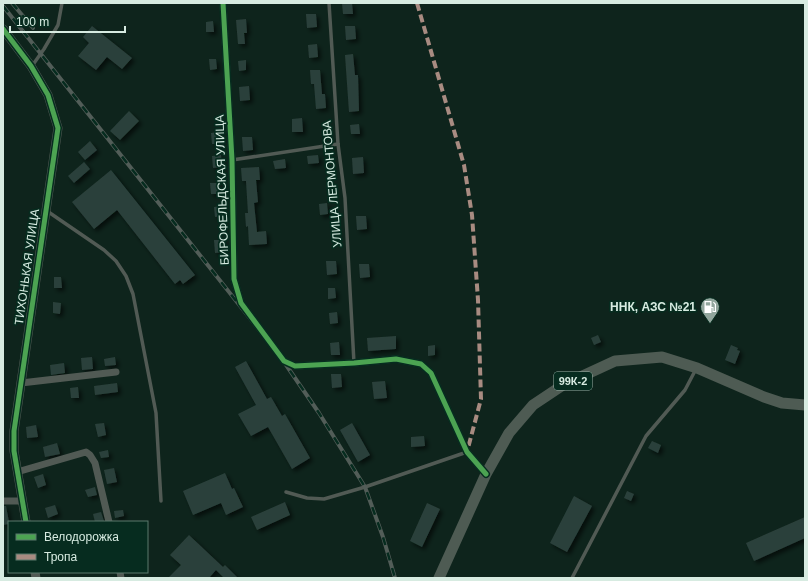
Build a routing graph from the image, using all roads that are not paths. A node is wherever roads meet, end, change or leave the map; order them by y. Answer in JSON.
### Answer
{"nodes":[{"id":1,"x":62,"y":3,"type":"edge"},
{"id":2,"x":223,"y":3,"type":"edge"},
{"id":3,"x":329,"y":3,"type":"edge"},
{"id":4,"x":3,"y":29,"type":"edge"},
{"id":5,"x":31,"y":66,"type":"junction"},
{"id":6,"x":338,"y":144,"type":"junction"},
{"id":7,"x":232,"y":160,"type":"junction"},
{"id":8,"x":46,"y":210,"type":"junction"},
{"id":9,"x":354,"y":363,"type":"junction"},
{"id":10,"x":697,"y":368,"type":"junction"},
{"id":11,"x":116,"y":372,"type":"dead end"},
{"id":12,"x":21,"y":383,"type":"junction"},
{"id":13,"x":805,"y":405,"type":"edge"},
{"id":14,"x":467,"y":452,"type":"junction"},
{"id":15,"x":17,"y":472,"type":"junction"},
{"id":16,"x":486,"y":474,"type":"junction"},
{"id":17,"x":286,"y":492,"type":"dead end"},
{"id":18,"x":3,"y":501,"type":"edge"},
{"id":19,"x":22,"y":501,"type":"junction"},
{"id":20,"x":161,"y":501,"type":"dead end"},
{"id":21,"x":26,"y":521,"type":"edge"},
{"id":22,"x":109,"y":521,"type":"edge"},
{"id":23,"x":439,"y":578,"type":"edge"},
{"id":24,"x":572,"y":578,"type":"edge"}],
"edges":[{"from":1,"to":5,"type":"lane"},
{"from":2,"to":7,"type":"street","name":"БИРОФЕЛЬДСКАЯ УЛИЦА"},
{"from":3,"to":6,"type":"lane","name":"УЛИЦА ЛЕРМОНТОВА"},
{"from":4,"to":5,"type":"street","name":"ТИХОНЬКАЯ УЛИЦА"},
{"from":5,"to":8,"type":"street","name":"ТИХОНЬКАЯ УЛИЦА"},
{"from":6,"to":7,"type":"lane"},
{"from":6,"to":9,"type":"lane","name":"УЛИЦА ЛЕРМОНТОВА"},
{"from":7,"to":9,"type":"street","name":"БИРОФЕЛЬДСКАЯ УЛИЦА"},
{"from":8,"to":12,"type":"street","name":"ТИХОНЬКАЯ УЛИЦА"},
{"from":8,"to":20,"type":"lane"},
{"from":9,"to":14,"type":"street"},
{"from":10,"to":13,"type":"main road","number":"99К-2"},
{"from":10,"to":16,"type":"main road","number":"99К-2"},
{"from":10,"to":24,"type":"lane"},
{"from":11,"to":12,"type":"street"},
{"from":12,"to":15,"type":"street","name":"ТИХОНЬКАЯ УЛИЦА"},
{"from":14,"to":16,"type":"street"},
{"from":14,"to":17,"type":"lane"},
{"from":15,"to":19,"type":"street","name":"ТИХОНЬКАЯ УЛИЦА"},
{"from":15,"to":22,"type":"street"},
{"from":16,"to":23,"type":"main road","number":"99К-2"},
{"from":18,"to":19,"type":"street"},
{"from":19,"to":21,"type":"street","name":"ТИХОНЬКАЯ УЛИЦА"}]}
